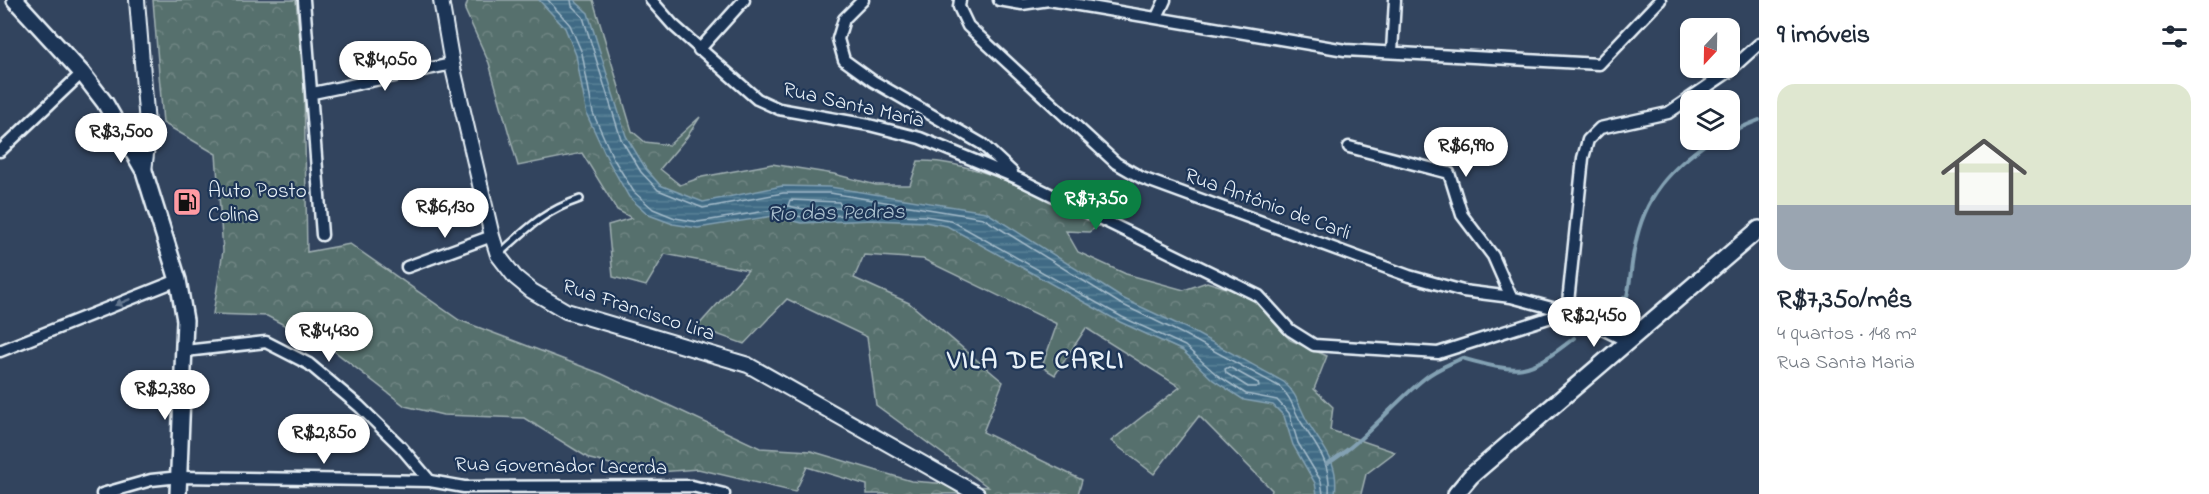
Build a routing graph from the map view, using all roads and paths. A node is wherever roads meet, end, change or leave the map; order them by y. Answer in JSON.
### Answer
{"nodes":[{"id":1,"x":15,"y":0,"type":"edge"},
{"id":2,"x":137,"y":0,"type":"edge"},
{"id":3,"x":304,"y":0,"type":"edge"},
{"id":4,"x":441,"y":0,"type":"edge"},
{"id":5,"x":651,"y":0,"type":"edge"},
{"id":6,"x":744,"y":0,"type":"edge"},
{"id":7,"x":863,"y":0,"type":"edge"},
{"id":8,"x":960,"y":0,"type":"edge"},
{"id":9,"x":999,"y":0,"type":"edge"},
{"id":10,"x":1050,"y":0,"type":"edge"},
{"id":11,"x":1165,"y":0,"type":"edge"},
{"id":12,"x":1395,"y":0,"type":"edge"},
{"id":13,"x":1659,"y":0,"type":"edge"},
{"id":14,"x":1156,"y":17,"type":"junction"},
{"id":15,"x":1759,"y":44,"type":"edge"},
{"id":16,"x":699,"y":50,"type":"junction"},
{"id":17,"x":1392,"y":52,"type":"junction"},
{"id":18,"x":452,"y":64,"type":"junction"},
{"id":19,"x":82,"y":73,"type":"junction"},
{"id":20,"x":313,"y":93,"type":"junction"},
{"id":21,"x":1349,"y":147,"type":"dead end"},
{"id":22,"x":0,"y":152,"type":"edge"},
{"id":23,"x":144,"y":171,"type":"junction"},
{"id":24,"x":1017,"y":178,"type":"junction"},
{"id":25,"x":580,"y":199,"type":"dead end"},
{"id":26,"x":1758,"y":230,"type":"edge"},
{"id":27,"x":322,"y":235,"type":"dead end"},
{"id":28,"x":492,"y":236,"type":"junction"},
{"id":29,"x":498,"y":255,"type":"junction"},
{"id":30,"x":407,"y":267,"type":"dead end"},
{"id":31,"x":178,"y":280,"type":"junction"},
{"id":32,"x":1511,"y":297,"type":"junction"},
{"id":33,"x":1567,"y":312,"type":"junction"},
{"id":34,"x":1627,"y":341,"type":"junction"},
{"id":35,"x":0,"y":351,"type":"edge"},
{"id":36,"x":185,"y":351,"type":"junction"},
{"id":37,"x":180,"y":477,"type":"junction"},
{"id":38,"x":430,"y":481,"type":"junction"},
{"id":39,"x":465,"y":490,"type":"edge"},
{"id":40,"x":102,"y":494,"type":"edge"},
{"id":41,"x":178,"y":494,"type":"edge"},
{"id":42,"x":724,"y":494,"type":"edge"},
{"id":43,"x":977,"y":494,"type":"edge"},
{"id":44,"x":1456,"y":494,"type":"edge"}],
"edges":[{"from":1,"to":19,"type":"main road"},
{"from":2,"to":23,"type":"street"},
{"from":3,"to":20,"type":"street"},
{"from":4,"to":18,"type":"street","name":"Rua Francisco Lira"},
{"from":5,"to":16,"type":"street","name":"Rua Santa Maria"},
{"from":6,"to":16,"type":"street"},
{"from":7,"to":24,"type":"street"},
{"from":8,"to":32,"type":"street","name":"Rua Antônio de Carli"},
{"from":9,"to":10,"type":"street"},
{"from":10,"to":14,"type":"street"},
{"from":11,"to":14,"type":"street"},
{"from":12,"to":17,"type":"street"},
{"from":13,"to":17,"type":"street"},
{"from":14,"to":17,"type":"street"},
{"from":15,"to":33,"type":"street"},
{"from":16,"to":24,"type":"street","name":"Rua Santa Maria"},
{"from":18,"to":20,"type":"street"},
{"from":18,"to":28,"type":"street","name":"Rua Francisco Lira"},
{"from":19,"to":22,"type":"street"},
{"from":19,"to":23,"type":"main road"},
{"from":20,"to":27,"type":"street"},
{"from":21,"to":32,"type":"street"},
{"from":23,"to":31,"type":"main road"},
{"from":24,"to":33,"type":"street","name":"Rua Santa Maria"},
{"from":25,"to":29,"type":"lane"},
{"from":26,"to":34,"type":"main road"},
{"from":28,"to":29,"type":"street","name":"Rua Francisco Lira"},
{"from":28,"to":30,"type":"street"},
{"from":29,"to":43,"type":"street","name":"Rua Francisco Lira"},
{"from":31,"to":35,"type":"street","one_way":true},
{"from":31,"to":36,"type":"main road"},
{"from":32,"to":33,"type":"street","name":"Rua Antônio de Carli"},
{"from":33,"to":34,"type":"street","name":"Rua Antônio de Carli"},
{"from":34,"to":44,"type":"main road"},
{"from":36,"to":37,"type":"main road"},
{"from":36,"to":38,"type":"street"},
{"from":37,"to":38,"type":"street","name":"Rua Governador Lacerda"},
{"from":37,"to":40,"type":"street","name":"Rua Governador Lacerda"},
{"from":37,"to":41,"type":"main road"},
{"from":38,"to":39,"type":"street","name":"Rua Governador Lacerda"},
{"from":39,"to":42,"type":"street","name":"Rua Governador Lacerda"}]}
